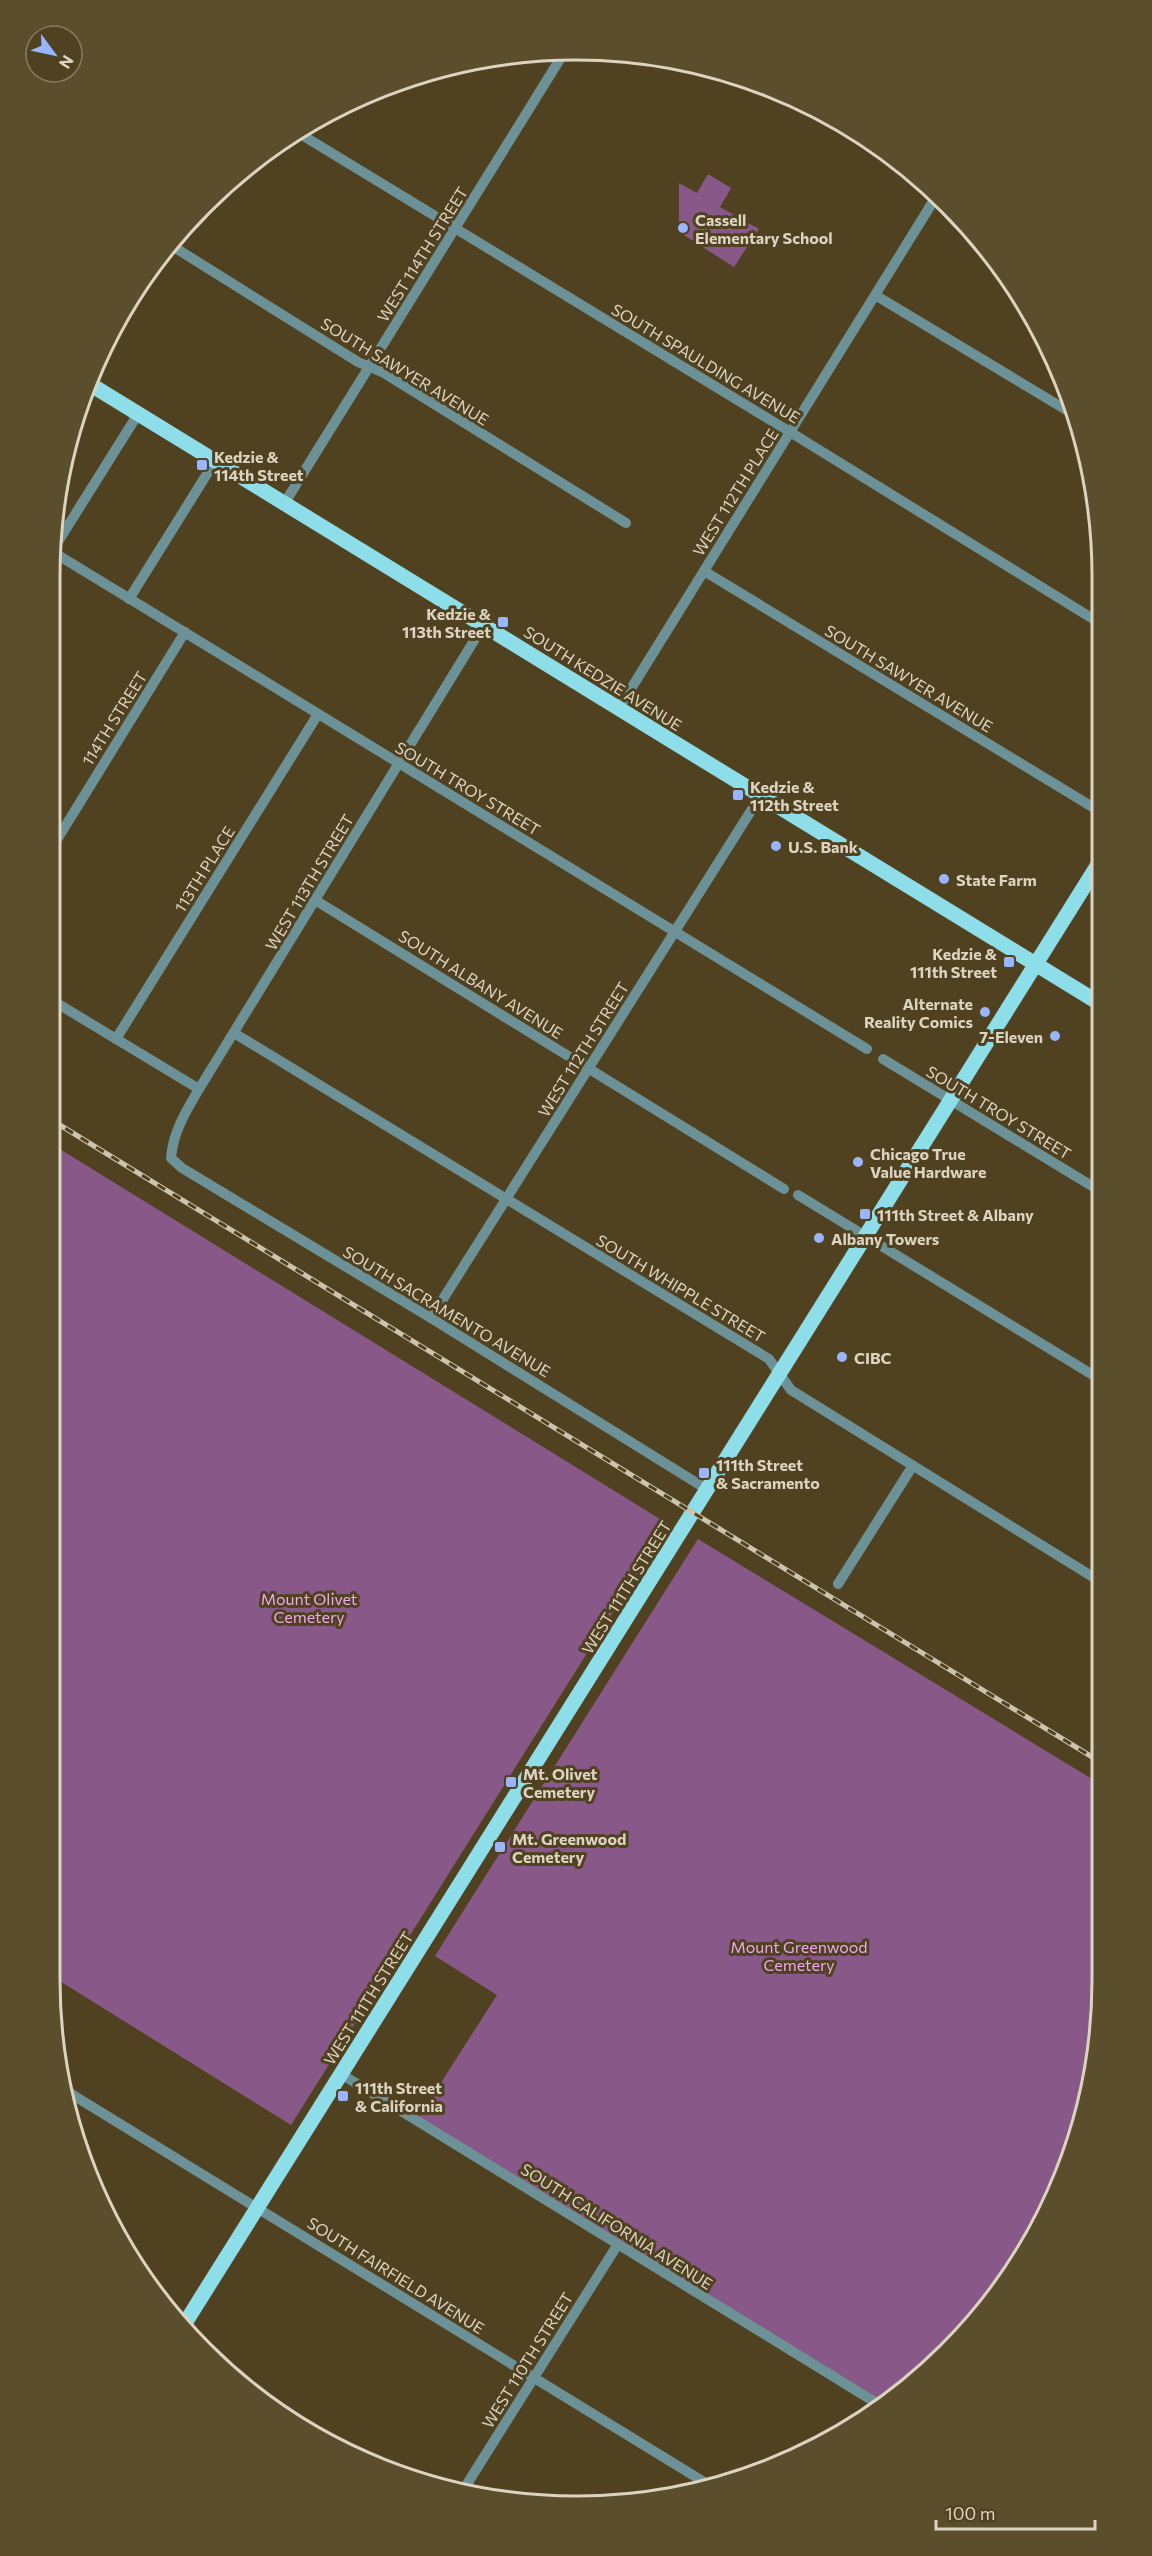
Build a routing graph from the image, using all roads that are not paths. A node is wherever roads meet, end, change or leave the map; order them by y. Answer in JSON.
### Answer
{"nodes":[{"id":1,"x":559,"y":60,"type":"edge"},
{"id":2,"x":305,"y":137,"type":"edge"},
{"id":3,"x":932,"y":203,"type":"edge"},
{"id":4,"x":455,"y":229,"type":"junction"},
{"id":5,"x":177,"y":249,"type":"edge"},
{"id":6,"x":875,"y":295,"type":"junction"},
{"id":7,"x":370,"y":368,"type":"junction"},
{"id":8,"x":96,"y":388,"type":"edge"},
{"id":9,"x":1065,"y":409,"type":"edge"},
{"id":10,"x":138,"y":414,"type":"junction"},
{"id":11,"x":790,"y":432,"type":"junction"},
{"id":12,"x":215,"y":461,"type":"junction"},
{"id":13,"x":284,"y":504,"type":"junction"},
{"id":14,"x":626,"y":523,"type":"dead end"},
{"id":15,"x":61,"y":538,"type":"edge"},
{"id":16,"x":61,"y":554,"type":"edge"},
{"id":17,"x":704,"y":571,"type":"junction"},
{"id":18,"x":129,"y":599,"type":"junction"},
{"id":19,"x":1092,"y":618,"type":"edge"},
{"id":20,"x":483,"y":626,"type":"junction"},
{"id":21,"x":185,"y":632,"type":"junction"},
{"id":22,"x":619,"y":708,"type":"junction"},
{"id":23,"x":318,"y":714,"type":"junction"},
{"id":24,"x":399,"y":763,"type":"junction"},
{"id":25,"x":761,"y":795,"type":"junction"},
{"id":26,"x":1092,"y":807,"type":"edge"},
{"id":27,"x":60,"y":835,"type":"edge"},
{"id":28,"x":1092,"y":874,"type":"edge"},
{"id":29,"x":315,"y":900,"type":"junction"},
{"id":30,"x":675,"y":932,"type":"junction"},
{"id":31,"x":1036,"y":965,"type":"junction"},
{"id":32,"x":1092,"y":997,"type":"edge"},
{"id":33,"x":60,"y":1005,"type":"edge"},
{"id":34,"x":234,"y":1034,"type":"junction"},
{"id":35,"x":116,"y":1039,"type":"junction"},
{"id":36,"x":867,"y":1049,"type":"dead end"},
{"id":37,"x":883,"y":1059,"type":"dead end"},
{"id":38,"x":589,"y":1068,"type":"junction"},
{"id":39,"x":199,"y":1089,"type":"junction"},
{"id":40,"x":951,"y":1101,"type":"junction"},
{"id":41,"x":171,"y":1158,"type":"joint"},
{"id":42,"x":1092,"y":1186,"type":"edge"},
{"id":43,"x":784,"y":1189,"type":"dead end"},
{"id":44,"x":798,"y":1195,"type":"dead end"},
{"id":45,"x":506,"y":1199,"type":"junction"},
{"id":46,"x":865,"y":1237,"type":"junction"},
{"id":47,"x":431,"y":1318,"type":"junction"},
{"id":48,"x":779,"y":1374,"type":"junction"},
{"id":49,"x":1092,"y":1374,"type":"edge"},
{"id":50,"x":912,"y":1467,"type":"junction"},
{"id":51,"x":708,"y":1490,"type":"junction"},
{"id":52,"x":1092,"y":1577,"type":"edge"},
{"id":53,"x":838,"y":1584,"type":"dead end"},
{"id":54,"x":341,"y":2074,"type":"junction"},
{"id":55,"x":73,"y":2094,"type":"edge"},
{"id":56,"x":258,"y":2208,"type":"junction"},
{"id":57,"x":618,"y":2244,"type":"junction"},
{"id":58,"x":187,"y":2319,"type":"edge"},
{"id":59,"x":534,"y":2378,"type":"junction"},
{"id":60,"x":873,"y":2401,"type":"edge"},
{"id":61,"x":701,"y":2480,"type":"edge"},
{"id":62,"x":467,"y":2484,"type":"edge"}],
"edges":[{"from":1,"to":4,"type":"street","name":"WEST 114TH STREET"},
{"from":2,"to":4,"type":"street","name":"SOUTH SPAULDING AVENUE"},
{"from":3,"to":6,"type":"street","name":"WEST 112TH PLACE"},
{"from":4,"to":7,"type":"street","name":"WEST 114TH STREET"},
{"from":4,"to":11,"type":"street","name":"SOUTH SPAULDING AVENUE"},
{"from":5,"to":7,"type":"street","name":"SOUTH SAWYER AVENUE"},
{"from":6,"to":9,"type":"street"},
{"from":6,"to":11,"type":"street","name":"WEST 112TH PLACE"},
{"from":7,"to":13,"type":"street","name":"WEST 114TH STREET"},
{"from":7,"to":14,"type":"street","name":"SOUTH SAWYER AVENUE"},
{"from":8,"to":10,"type":"main road","name":"SOUTH KEDZIE AVENUE"},
{"from":10,"to":12,"type":"main road","name":"SOUTH KEDZIE AVENUE"},
{"from":10,"to":15,"type":"street"},
{"from":11,"to":17,"type":"street","name":"WEST 112TH PLACE"},
{"from":11,"to":19,"type":"street","name":"SOUTH SPAULDING AVENUE"},
{"from":12,"to":13,"type":"main road","name":"SOUTH KEDZIE AVENUE"},
{"from":12,"to":18,"type":"street"},
{"from":13,"to":20,"type":"main road","name":"SOUTH KEDZIE AVENUE"},
{"from":16,"to":18,"type":"street","name":"SOUTH TROY STREET"},
{"from":17,"to":22,"type":"street","name":"WEST 112TH PLACE"},
{"from":17,"to":26,"type":"street","name":"SOUTH SAWYER AVENUE"},
{"from":18,"to":21,"type":"street","name":"SOUTH TROY STREET"},
{"from":20,"to":22,"type":"main road","name":"SOUTH KEDZIE AVENUE"},
{"from":20,"to":24,"type":"street","name":"WEST 113TH STREET"},
{"from":21,"to":23,"type":"street","name":"SOUTH TROY STREET"},
{"from":21,"to":27,"type":"street","name":"114TH STREET"},
{"from":22,"to":25,"type":"main road","name":"SOUTH KEDZIE AVENUE"},
{"from":23,"to":24,"type":"street","name":"SOUTH TROY STREET"},
{"from":23,"to":35,"type":"street","name":"113TH PLACE"},
{"from":24,"to":29,"type":"street","name":"WEST 113TH STREET"},
{"from":24,"to":30,"type":"street","name":"SOUTH TROY STREET"},
{"from":25,"to":30,"type":"street","name":"WEST 112TH STREET"},
{"from":25,"to":31,"type":"main road","name":"SOUTH KEDZIE AVENUE"},
{"from":28,"to":31,"type":"main road","name":"WEST 111TH STREET"},
{"from":29,"to":34,"type":"street","name":"WEST 113TH STREET"},
{"from":29,"to":38,"type":"street","name":"SOUTH ALBANY AVENUE"},
{"from":30,"to":36,"type":"street","name":"SOUTH TROY STREET"},
{"from":30,"to":38,"type":"street","name":"WEST 112TH STREET"},
{"from":31,"to":32,"type":"main road","name":"SOUTH KEDZIE AVENUE"},
{"from":31,"to":40,"type":"main road","name":"WEST 111TH STREET"},
{"from":33,"to":35,"type":"street"},
{"from":34,"to":39,"type":"street","name":"WEST 113TH STREET"},
{"from":34,"to":45,"type":"street","name":"SOUTH WHIPPLE STREET"},
{"from":35,"to":39,"type":"street"},
{"from":37,"to":40,"type":"street","name":"SOUTH TROY STREET"},
{"from":38,"to":43,"type":"street","name":"SOUTH ALBANY AVENUE"},
{"from":38,"to":45,"type":"street","name":"WEST 112TH STREET"},
{"from":39,"to":41,"type":"street","name":"WEST 113TH STREET"},
{"from":40,"to":42,"type":"street","name":"SOUTH TROY STREET"},
{"from":40,"to":46,"type":"main road","name":"WEST 111TH STREET"},
{"from":41,"to":47,"type":"street","name":"SOUTH SACRAMENTO AVENUE"},
{"from":44,"to":46,"type":"street"},
{"from":45,"to":47,"type":"street","name":"WEST 112TH STREET"},
{"from":45,"to":48,"type":"street","name":"SOUTH WHIPPLE STREET"},
{"from":46,"to":48,"type":"main road","name":"WEST 111TH STREET"},
{"from":46,"to":49,"type":"street"},
{"from":47,"to":51,"type":"street","name":"SOUTH SACRAMENTO AVENUE"},
{"from":48,"to":50,"type":"street","name":"SOUTH WHIPPLE STREET"},
{"from":48,"to":51,"type":"main road","name":"WEST 111TH STREET"},
{"from":50,"to":52,"type":"street","name":"SOUTH WHIPPLE STREET"},
{"from":50,"to":53,"type":"street"},
{"from":51,"to":54,"type":"main road","name":"WEST 111TH STREET"},
{"from":54,"to":56,"type":"main road","name":"WEST 111TH STREET"},
{"from":54,"to":57,"type":"street","name":"SOUTH CALIFORNIA AVENUE"},
{"from":55,"to":56,"type":"street","name":"SOUTH FAIRFIELD AVENUE"},
{"from":56,"to":58,"type":"main road","name":"WEST 111TH STREET"},
{"from":56,"to":59,"type":"street","name":"SOUTH FAIRFIELD AVENUE"},
{"from":57,"to":59,"type":"street","name":"WEST 110TH STREET"},
{"from":57,"to":60,"type":"street","name":"SOUTH CALIFORNIA AVENUE"},
{"from":59,"to":61,"type":"street","name":"SOUTH FAIRFIELD AVENUE"},
{"from":59,"to":62,"type":"street","name":"WEST 110TH STREET"}]}
